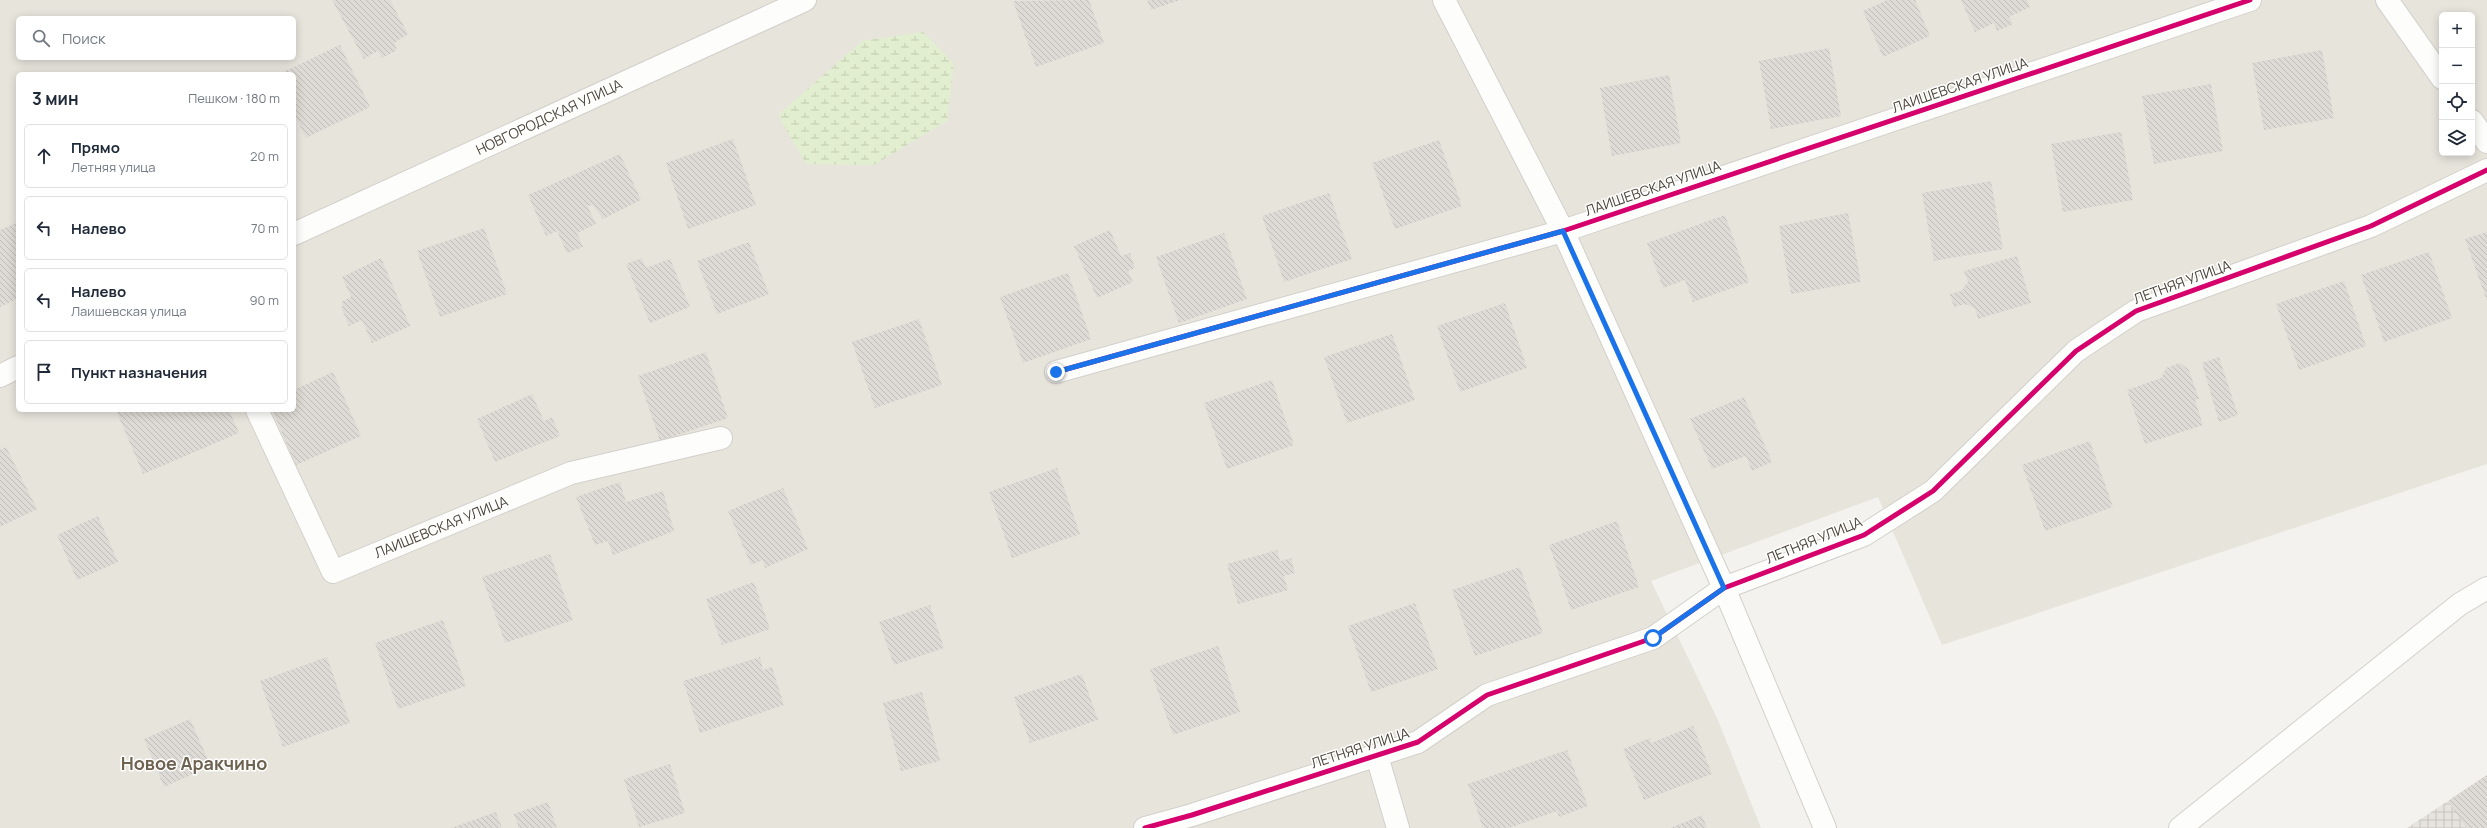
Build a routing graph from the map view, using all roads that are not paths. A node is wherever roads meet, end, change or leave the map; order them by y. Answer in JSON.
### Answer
{"nodes":[{"id":1,"x":804,"y":0,"type":"edge"},
{"id":2,"x":1444,"y":0,"type":"edge"},
{"id":3,"x":2250,"y":0,"type":"edge"},
{"id":4,"x":2387,"y":0,"type":"edge"},
{"id":5,"x":2439,"y":74,"type":"edge"},
{"id":6,"x":2475,"y":125,"type":"edge"},
{"id":7,"x":2487,"y":142,"type":"edge"},
{"id":8,"x":2487,"y":170,"type":"edge"},
{"id":9,"x":1563,"y":231,"type":"junction"},
{"id":10,"x":296,"y":233,"type":"edge"},
{"id":11,"x":16,"y":368,"type":"edge"},
{"id":12,"x":1056,"y":372,"type":"dead end"},
{"id":13,"x":0,"y":376,"type":"edge"},
{"id":14,"x":258,"y":412,"type":"edge"},
{"id":15,"x":721,"y":438,"type":"dead end"},
{"id":16,"x":1724,"y":588,"type":"junction"},
{"id":17,"x":2487,"y":588,"type":"edge"},
{"id":18,"x":1377,"y":756,"type":"junction"},
{"id":19,"x":1194,"y":822,"type":"edge"},
{"id":20,"x":2185,"y":827,"type":"edge"},
{"id":21,"x":1145,"y":828,"type":"edge"},
{"id":22,"x":1398,"y":828,"type":"edge"},
{"id":23,"x":1825,"y":828,"type":"edge"}],
"edges":[{"from":1,"to":10,"type":"street","name":"НОВГОРОДСКАЯ УЛИЦА"},
{"from":2,"to":9,"type":"street"},
{"from":3,"to":9,"type":"street","name":"ЛАИШЕВСКАЯ УЛИЦА"},
{"from":4,"to":5,"type":"street"},
{"from":6,"to":7,"type":"street"},
{"from":8,"to":16,"type":"street","name":"ЛЕТНЯЯ УЛИЦА"},
{"from":9,"to":12,"type":"street","name":"ЛАИШЕВСКАЯ УЛИЦА"},
{"from":9,"to":16,"type":"street"},
{"from":11,"to":13,"type":"street"},
{"from":14,"to":15,"type":"street","name":"ЛАИШЕВСКАЯ УЛИЦА"},
{"from":16,"to":18,"type":"street","name":"ЛЕТНЯЯ УЛИЦА"},
{"from":16,"to":23,"type":"street"},
{"from":17,"to":20,"type":"street"},
{"from":18,"to":19,"type":"street","name":"ЛЕТНЯЯ УЛИЦА"},
{"from":18,"to":22,"type":"street"},
{"from":19,"to":21,"type":"street","name":"ЛЕТНЯЯ УЛИЦА"}]}
